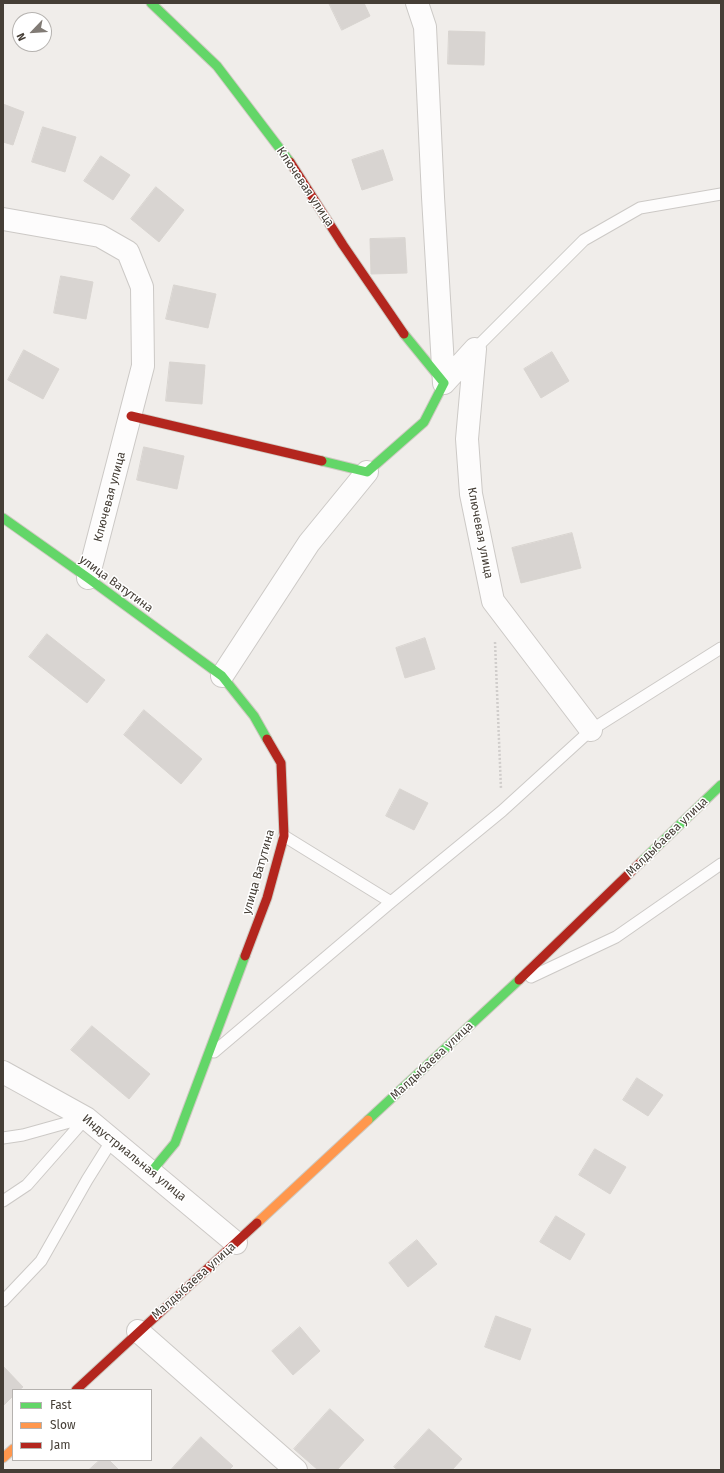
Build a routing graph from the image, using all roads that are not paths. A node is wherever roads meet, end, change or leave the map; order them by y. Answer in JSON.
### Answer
{"nodes":[{"id":1,"x":151,"y":3,"type":"edge"},
{"id":2,"x":417,"y":3,"type":"edge"},
{"id":3,"x":721,"y":194,"type":"edge"},
{"id":4,"x":3,"y":219,"type":"edge"},
{"id":5,"x":475,"y":349,"type":"junction"},
{"id":6,"x":444,"y":383,"type":"junction"},
{"id":7,"x":131,"y":416,"type":"junction"},
{"id":8,"x":367,"y":472,"type":"junction"},
{"id":9,"x":3,"y":518,"type":"edge"},
{"id":10,"x":88,"y":578,"type":"junction"},
{"id":11,"x":721,"y":648,"type":"edge"},
{"id":12,"x":222,"y":676,"type":"junction"},
{"id":13,"x":591,"y":730,"type":"junction"},
{"id":14,"x":721,"y":785,"type":"edge"},
{"id":15,"x":284,"y":836,"type":"junction"},
{"id":16,"x":721,"y":864,"type":"edge"},
{"id":17,"x":391,"y":902,"type":"junction"},
{"id":18,"x":513,"y":986,"type":"junction"},
{"id":19,"x":208,"y":1057,"type":"junction"},
{"id":20,"x":3,"y":1072,"type":"edge"},
{"id":21,"x":86,"y":1118,"type":"junction"},
{"id":22,"x":3,"y":1138,"type":"edge"},
{"id":23,"x":112,"y":1140,"type":"junction"},
{"id":24,"x":151,"y":1172,"type":"junction"},
{"id":25,"x":3,"y":1201,"type":"edge"},
{"id":26,"x":236,"y":1243,"type":"junction"},
{"id":27,"x":3,"y":1301,"type":"edge"},
{"id":28,"x":138,"y":1331,"type":"junction"},
{"id":29,"x":77,"y":1389,"type":"edge"},
{"id":30,"x":12,"y":1450,"type":"edge"},
{"id":31,"x":3,"y":1458,"type":"edge"},
{"id":32,"x":296,"y":1470,"type":"edge"}],
"edges":[{"from":1,"to":6,"type":"street","name":"Ключевая улица"},
{"from":2,"to":6,"type":"street"},
{"from":3,"to":5,"type":"lane"},
{"from":4,"to":7,"type":"street","name":"Ключевая улица"},
{"from":5,"to":6,"type":"street"},
{"from":5,"to":13,"type":"street","name":"Ключевая улица"},
{"from":6,"to":8,"type":"street"},
{"from":7,"to":8,"type":"street"},
{"from":7,"to":10,"type":"street","name":"Ключевая улица"},
{"from":8,"to":12,"type":"street"},
{"from":9,"to":10,"type":"street","name":"улица Ватутина"},
{"from":10,"to":12,"type":"street","name":"улица Ватутина"},
{"from":11,"to":13,"type":"lane"},
{"from":12,"to":15,"type":"street","name":"улица Ватутина"},
{"from":13,"to":17,"type":"lane"},
{"from":14,"to":18,"type":"street","name":"Малдыбаева улица"},
{"from":15,"to":17,"type":"lane"},
{"from":15,"to":19,"type":"street","name":"улица Ватутина"},
{"from":16,"to":18,"type":"lane"},
{"from":17,"to":19,"type":"lane"},
{"from":18,"to":26,"type":"street","name":"Малдыбаева улица"},
{"from":19,"to":24,"type":"street","name":"улица Ватутина"},
{"from":20,"to":21,"type":"street","name":"Индустриальная улица"},
{"from":21,"to":22,"type":"lane"},
{"from":21,"to":23,"type":"street","name":"Индустриальная улица"},
{"from":21,"to":25,"type":"lane"},
{"from":23,"to":24,"type":"street","name":"Индустриальная улица"},
{"from":23,"to":27,"type":"lane"},
{"from":24,"to":26,"type":"street","name":"Индустриальная улица"},
{"from":26,"to":28,"type":"street","name":"Малдыбаева улица"},
{"from":28,"to":29,"type":"street","name":"Малдыбаева улица"},
{"from":28,"to":32,"type":"street"},
{"from":30,"to":31,"type":"street"}]}
